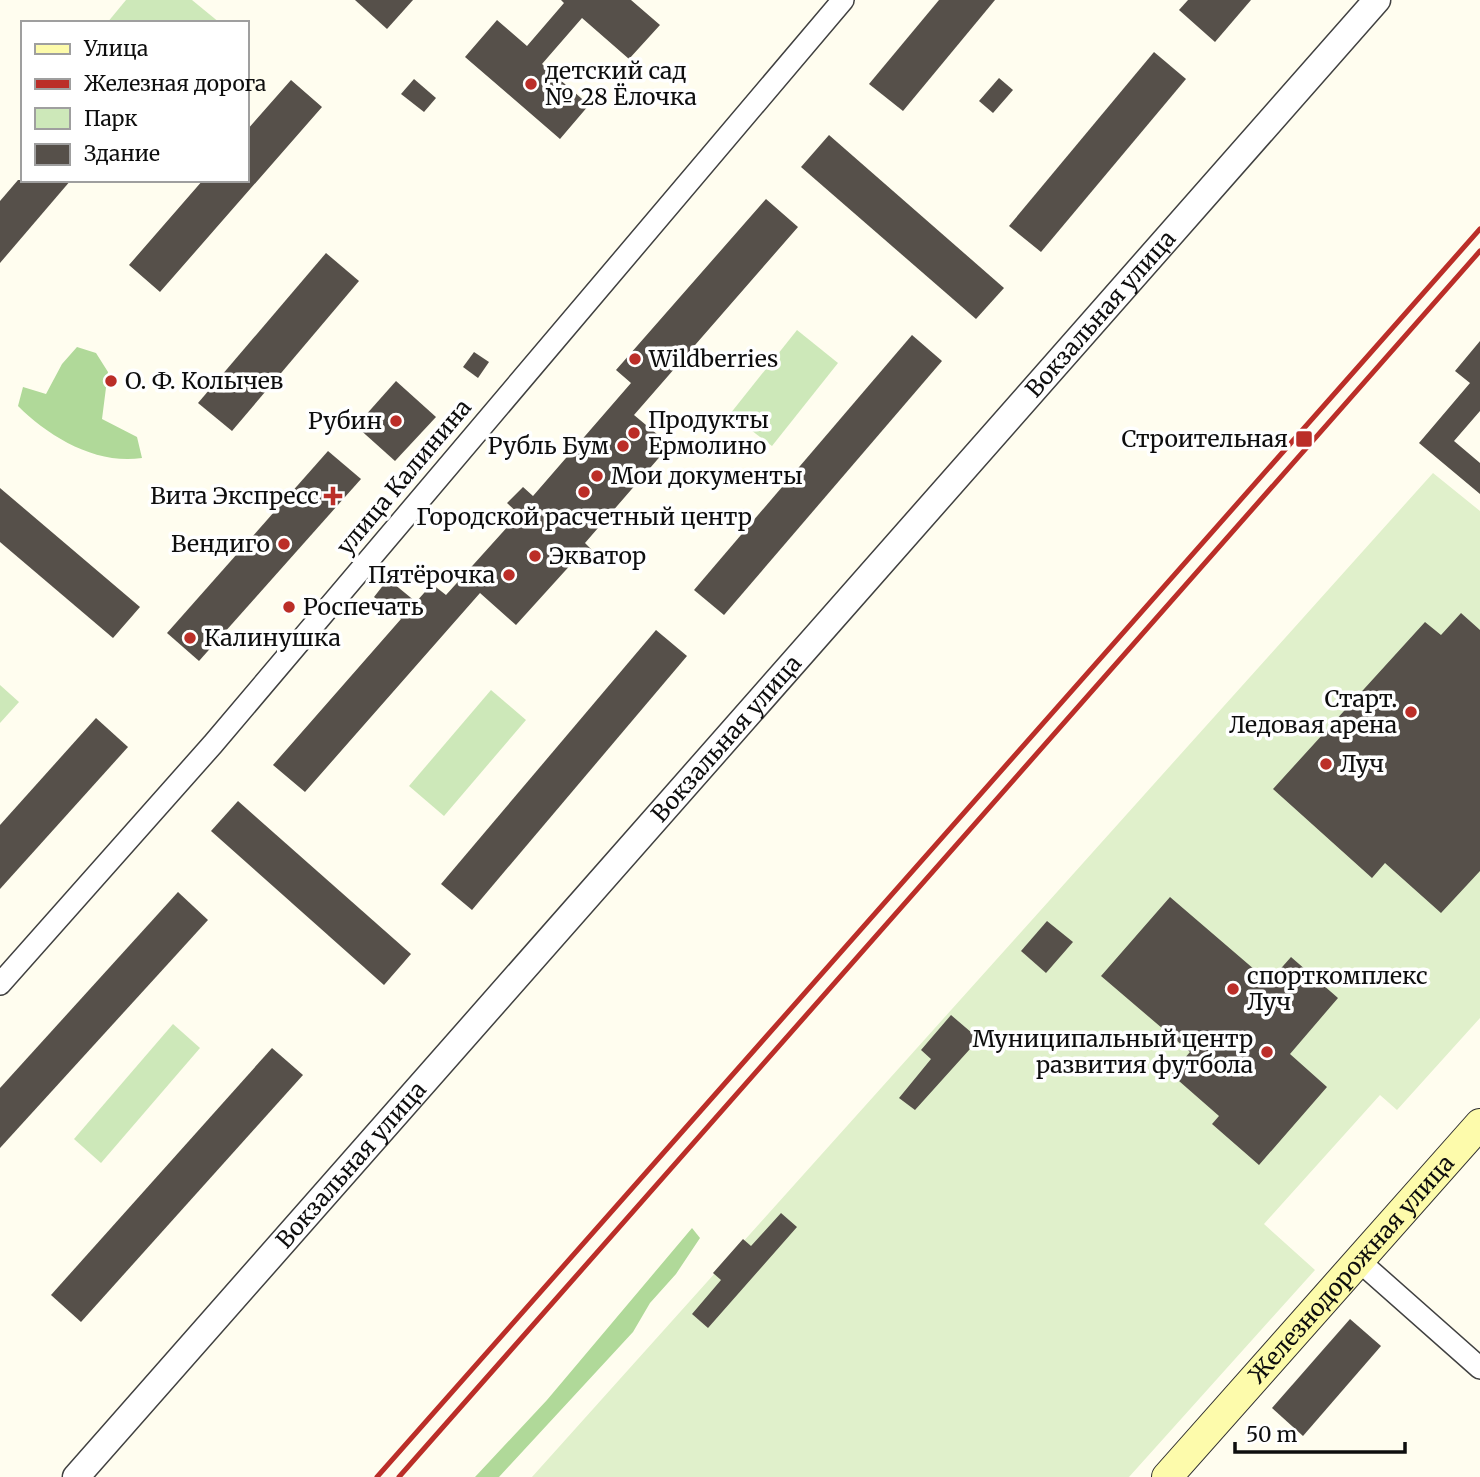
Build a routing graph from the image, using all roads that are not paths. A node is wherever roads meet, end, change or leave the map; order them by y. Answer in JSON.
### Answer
{"nodes":[{"id":1,"x":843,"y":0,"type":"edge"},
{"id":2,"x":1377,"y":0,"type":"edge"},
{"id":3,"x":0,"y":984,"type":"edge"},
{"id":4,"x":1480,"y":1124,"type":"edge"},
{"id":5,"x":1358,"y":1260,"type":"junction"},
{"id":6,"x":1480,"y":1368,"type":"edge"},
{"id":7,"x":76,"y":1477,"type":"edge"},
{"id":8,"x":1167,"y":1477,"type":"edge"}],
"edges":[{"from":1,"to":3,"type":"street","name":"улица Калинина"},
{"from":2,"to":7,"type":"street","name":"Вокзальная улица"},
{"from":4,"to":5,"type":"main road","name":"Железнодорожная улица"},
{"from":5,"to":6,"type":"street"},
{"from":5,"to":8,"type":"main road","name":"Железнодорожная улица"}]}
